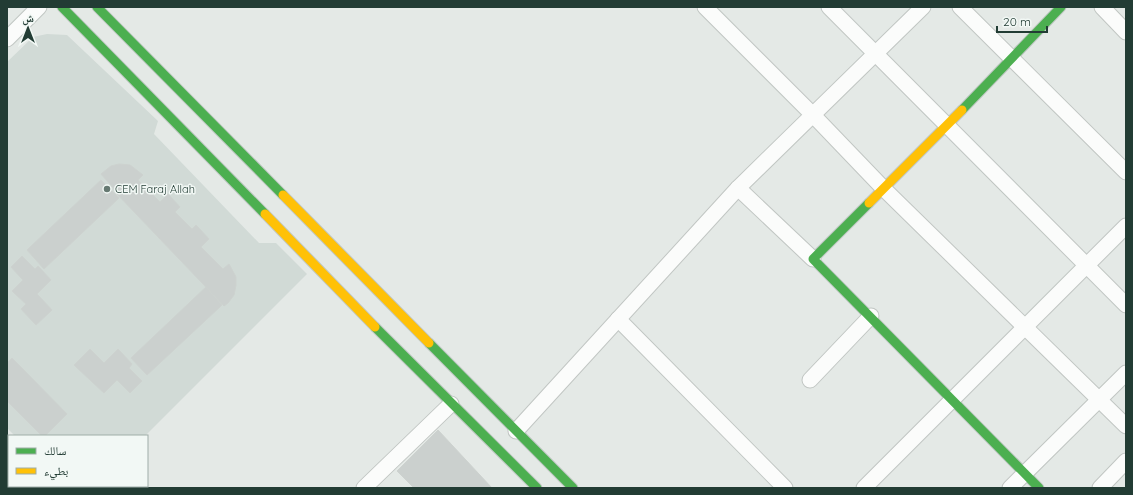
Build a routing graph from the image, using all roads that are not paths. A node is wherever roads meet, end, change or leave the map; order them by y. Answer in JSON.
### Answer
{"nodes":[{"id":1,"x":62,"y":7,"type":"edge"},
{"id":2,"x":97,"y":7,"type":"edge"},
{"id":3,"x":705,"y":7,"type":"edge"},
{"id":4,"x":829,"y":7,"type":"edge"},
{"id":5,"x":923,"y":7,"type":"edge"},
{"id":6,"x":960,"y":7,"type":"edge"},
{"id":7,"x":1061,"y":7,"type":"edge"},
{"id":8,"x":1102,"y":7,"type":"edge"},
{"id":9,"x":34,"y":9,"type":"edge"},
{"id":10,"x":1126,"y":32,"type":"edge"},
{"id":11,"x":7,"y":39,"type":"edge"},
{"id":12,"x":876,"y":54,"type":"junction"},
{"id":13,"x":1012,"y":58,"type":"junction"},
{"id":14,"x":813,"y":115,"type":"junction"},
{"id":15,"x":948,"y":124,"type":"junction"},
{"id":16,"x":1126,"y":172,"type":"edge"},
{"id":17,"x":738,"y":188,"type":"junction"},
{"id":18,"x":884,"y":189,"type":"junction"},
{"id":19,"x":1126,"y":226,"type":"edge"},
{"id":20,"x":813,"y":259,"type":"junction"},
{"id":21,"x":1086,"y":265,"type":"junction"},
{"id":22,"x":1126,"y":305,"type":"edge"},
{"id":23,"x":870,"y":316,"type":"junction"},
{"id":24,"x":618,"y":319,"type":"junction"},
{"id":25,"x":1025,"y":327,"type":"junction"},
{"id":26,"x":1126,"y":373,"type":"edge"},
{"id":27,"x":810,"y":380,"type":"dead end"},
{"id":28,"x":952,"y":400,"type":"junction"},
{"id":29,"x":1100,"y":400,"type":"junction"},
{"id":30,"x":451,"y":404,"type":"junction"},
{"id":31,"x":1126,"y":426,"type":"edge"},
{"id":32,"x":516,"y":431,"type":"junction"},
{"id":33,"x":1126,"y":461,"type":"edge"},
{"id":34,"x":1024,"y":473,"type":"junction"},
{"id":35,"x":364,"y":488,"type":"edge"},
{"id":36,"x":537,"y":488,"type":"edge"},
{"id":37,"x":573,"y":488,"type":"edge"},
{"id":38,"x":785,"y":488,"type":"edge"},
{"id":39,"x":864,"y":488,"type":"edge"},
{"id":40,"x":1010,"y":488,"type":"edge"},
{"id":41,"x":1039,"y":488,"type":"edge"},
{"id":42,"x":1100,"y":488,"type":"edge"}],
"edges":[{"from":1,"to":30,"type":"main road"},
{"from":2,"to":32,"type":"main road"},
{"from":3,"to":14,"type":"street"},
{"from":4,"to":12,"type":"street"},
{"from":5,"to":12,"type":"street"},
{"from":6,"to":13,"type":"street"},
{"from":7,"to":13,"type":"main road"},
{"from":8,"to":10,"type":"street"},
{"from":9,"to":11,"type":"street"},
{"from":12,"to":14,"type":"street"},
{"from":12,"to":15,"type":"street"},
{"from":13,"to":15,"type":"main road"},
{"from":13,"to":16,"type":"street"},
{"from":14,"to":17,"type":"street"},
{"from":14,"to":18,"type":"street"},
{"from":15,"to":18,"type":"main road"},
{"from":15,"to":21,"type":"street"},
{"from":17,"to":20,"type":"street"},
{"from":17,"to":24,"type":"street"},
{"from":18,"to":20,"type":"main road"},
{"from":18,"to":25,"type":"street"},
{"from":19,"to":21,"type":"street"},
{"from":20,"to":23,"type":"main road"},
{"from":21,"to":22,"type":"street"},
{"from":21,"to":25,"type":"street"},
{"from":23,"to":27,"type":"street"},
{"from":23,"to":28,"type":"main road"},
{"from":24,"to":32,"type":"street"},
{"from":24,"to":38,"type":"street"},
{"from":25,"to":28,"type":"street"},
{"from":25,"to":29,"type":"street"},
{"from":26,"to":29,"type":"street"},
{"from":28,"to":34,"type":"main road"},
{"from":28,"to":39,"type":"street"},
{"from":29,"to":31,"type":"street"},
{"from":29,"to":34,"type":"street"},
{"from":30,"to":35,"type":"street"},
{"from":30,"to":36,"type":"main road"},
{"from":32,"to":37,"type":"main road"},
{"from":33,"to":42,"type":"street"},
{"from":34,"to":40,"type":"street"},
{"from":34,"to":41,"type":"main road"}]}
